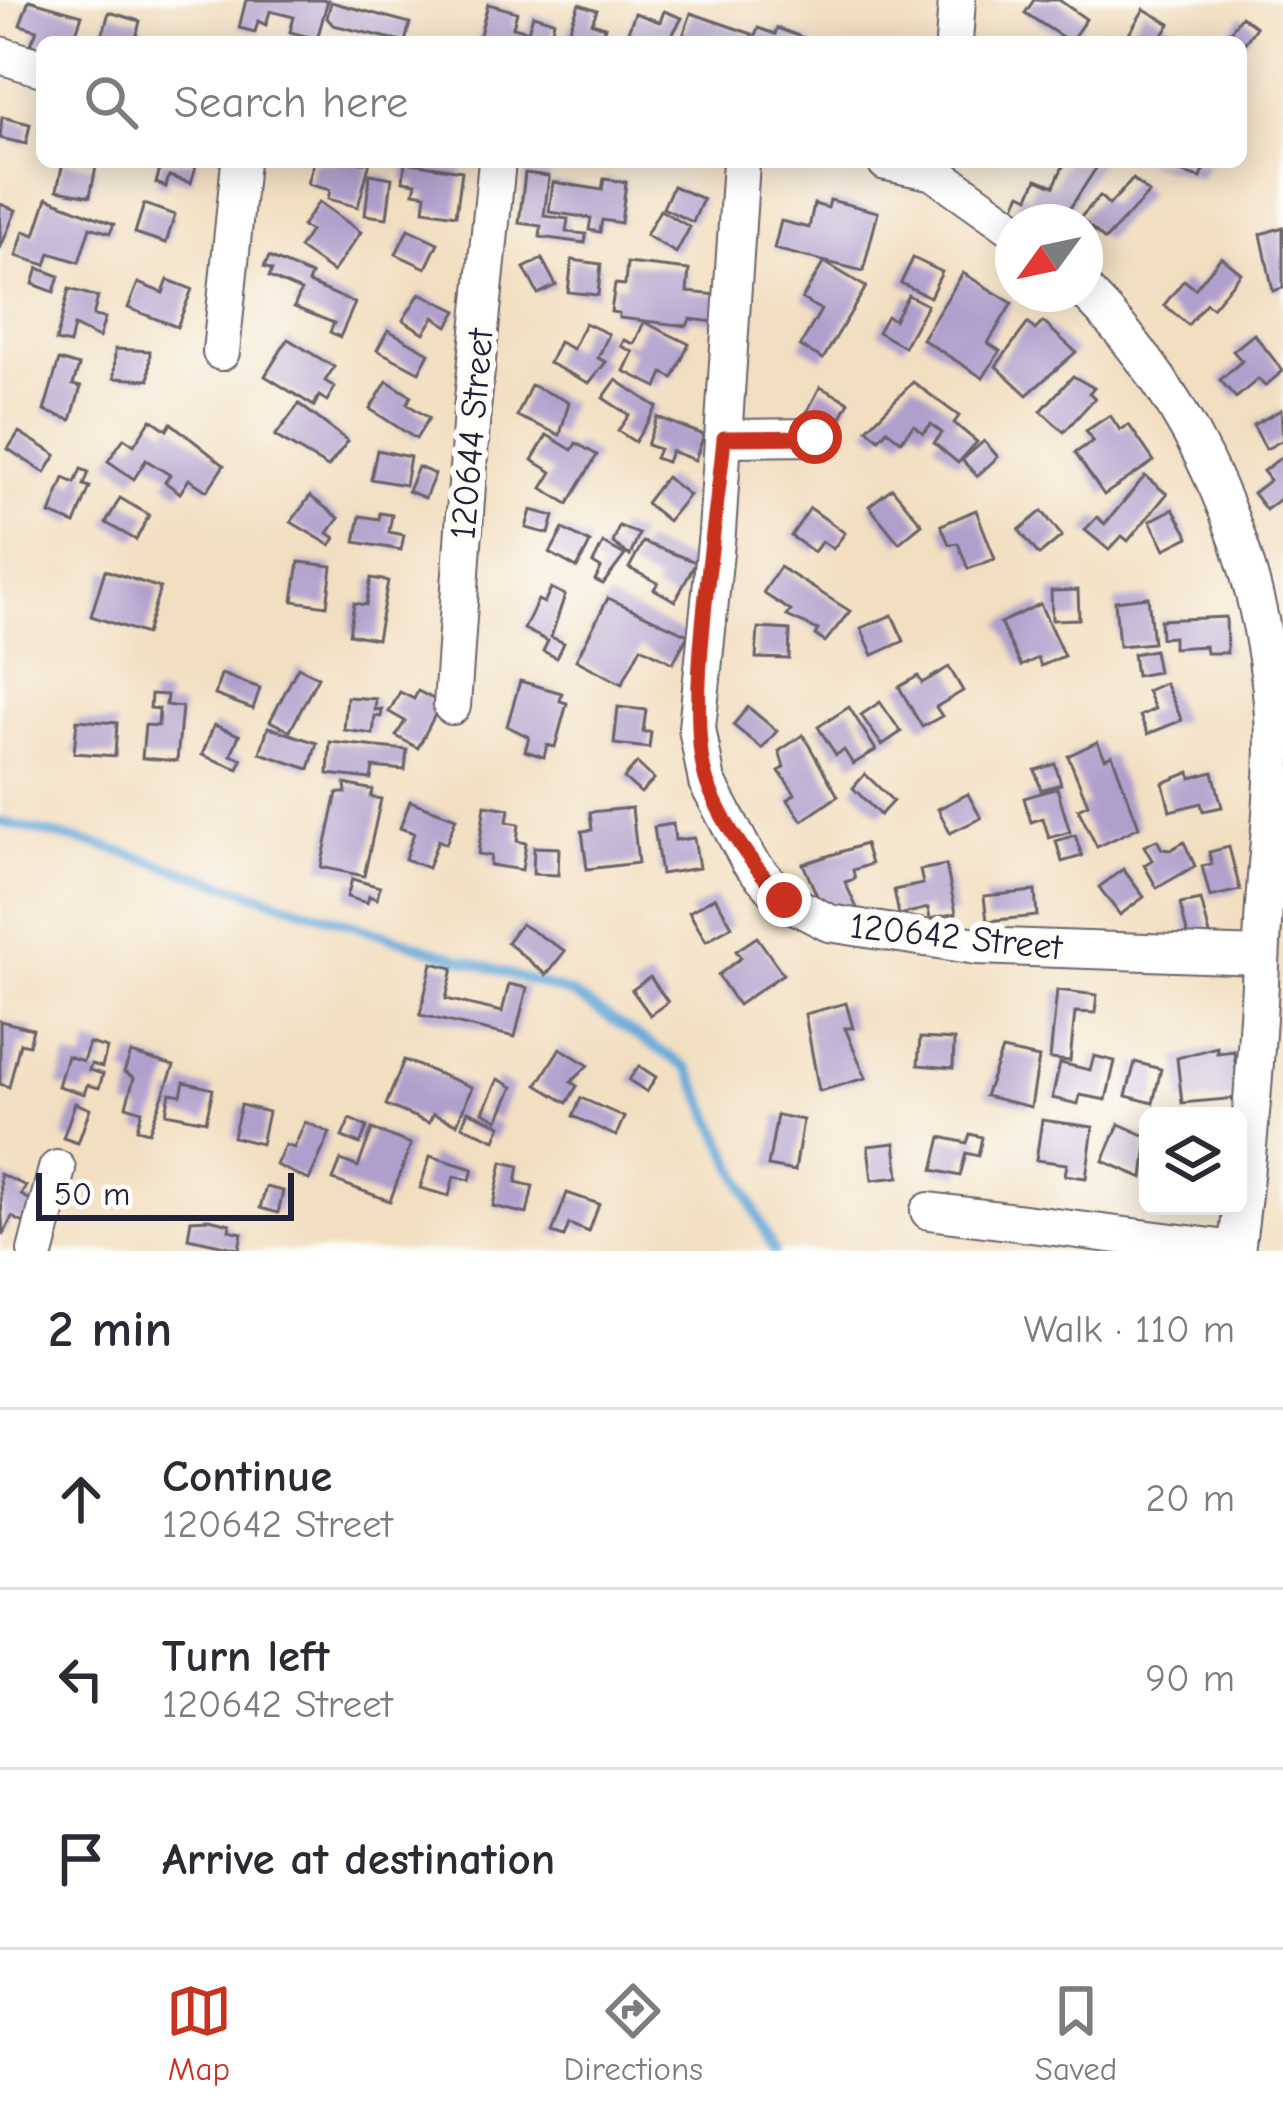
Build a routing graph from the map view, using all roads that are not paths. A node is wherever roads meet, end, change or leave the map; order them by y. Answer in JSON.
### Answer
{"nodes":[{"id":1,"x":957,"y":0,"type":"edge"},
{"id":2,"x":954,"y":36,"type":"edge"},
{"id":3,"x":0,"y":55,"type":"edge"},
{"id":4,"x":36,"y":66,"type":"edge"},
{"id":5,"x":239,"y":168,"type":"edge"},
{"id":6,"x":496,"y":168,"type":"edge"},
{"id":7,"x":741,"y":168,"type":"edge"},
{"id":8,"x":936,"y":168,"type":"edge"},
{"id":9,"x":995,"y":214,"type":"edge"},
{"id":10,"x":1103,"y":311,"type":"edge"},
{"id":11,"x":221,"y":352,"type":"dead end"},
{"id":12,"x":815,"y":437,"type":"dead end"},
{"id":13,"x":724,"y":438,"type":"junction"},
{"id":14,"x":452,"y":706,"type":"dead end"},
{"id":15,"x":1262,"y":956,"type":"junction"},
{"id":16,"x":57,"y":1169,"type":"dead end"},
{"id":17,"x":929,"y":1211,"type":"dead end"},
{"id":18,"x":1236,"y":1250,"type":"edge"},
{"id":19,"x":36,"y":1251,"type":"edge"}],
"edges":[{"from":1,"to":2,"type":"street"},
{"from":3,"to":4,"type":"street"},
{"from":5,"to":11,"type":"street"},
{"from":6,"to":14,"type":"street","name":"120644 Street"},
{"from":7,"to":13,"type":"street","name":"120642 Street"},
{"from":8,"to":9,"type":"street"},
{"from":10,"to":15,"type":"street"},
{"from":12,"to":13,"type":"street"},
{"from":13,"to":15,"type":"street","name":"120642 Street"},
{"from":15,"to":18,"type":"street"},
{"from":16,"to":19,"type":"street"},
{"from":17,"to":18,"type":"street"}]}
